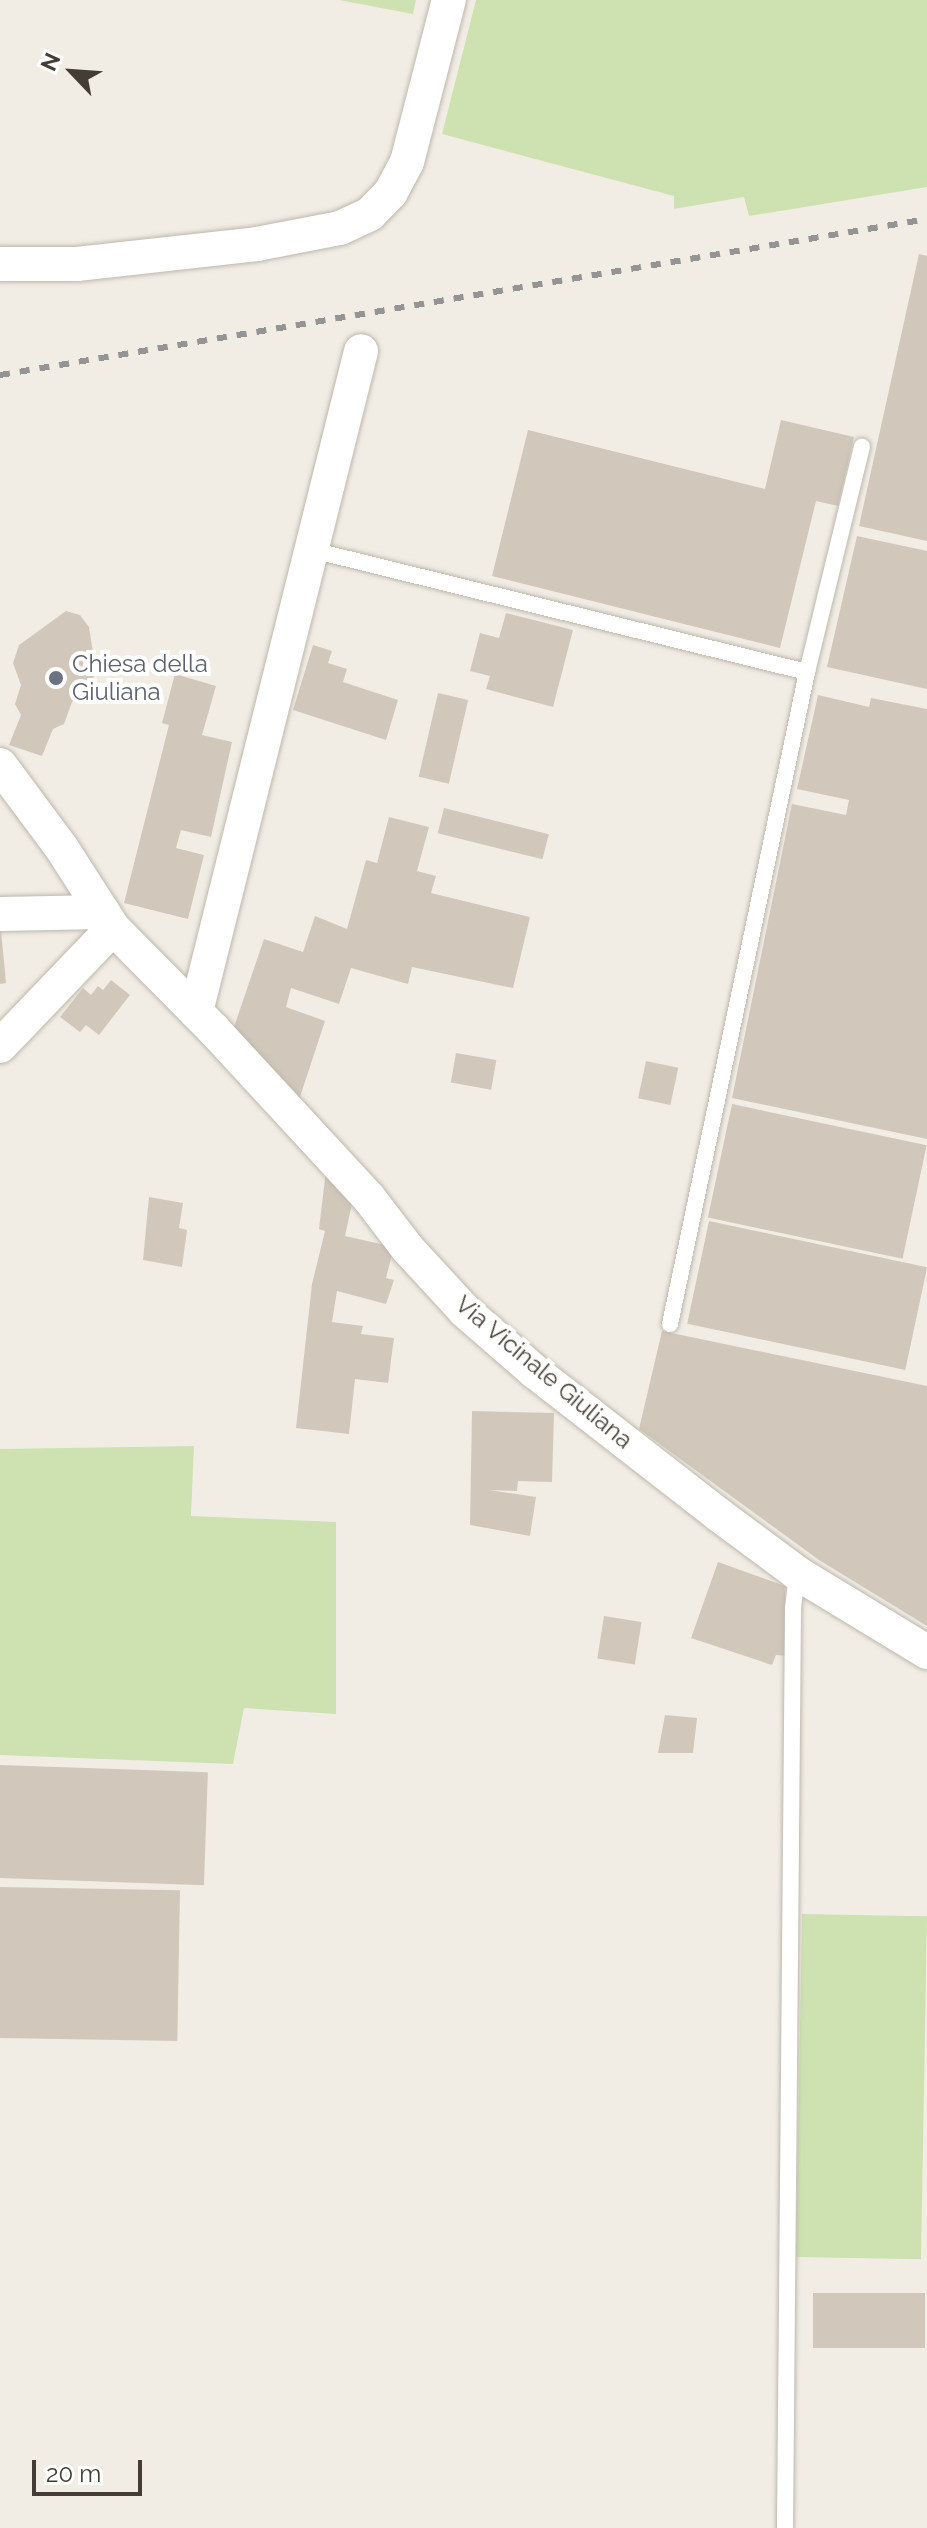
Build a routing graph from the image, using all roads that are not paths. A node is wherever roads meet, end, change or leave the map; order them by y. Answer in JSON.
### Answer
{"nodes":[{"id":1,"x":449,"y":0,"type":"edge"},
{"id":2,"x":0,"y":264,"type":"edge"},
{"id":3,"x":361,"y":351,"type":"dead end"},
{"id":4,"x":862,"y":447,"type":"dead end"},
{"id":5,"x":312,"y":550,"type":"junction"},
{"id":6,"x":807,"y":672,"type":"junction"},
{"id":7,"x":0,"y":765,"type":"edge"},
{"id":8,"x":0,"y":914,"type":"edge"},
{"id":9,"x":108,"y":920,"type":"junction"},
{"id":10,"x":196,"y":1012,"type":"junction"},
{"id":11,"x":0,"y":1046,"type":"edge"},
{"id":12,"x":670,"y":1324,"type":"dead end"},
{"id":13,"x":797,"y":1573,"type":"junction"},
{"id":14,"x":927,"y":1652,"type":"edge"},
{"id":15,"x":785,"y":2528,"type":"edge"}],
"edges":[{"from":1,"to":2,"type":"street"},
{"from":3,"to":5,"type":"street"},
{"from":4,"to":6,"type":"lane"},
{"from":5,"to":6,"type":"lane"},
{"from":5,"to":10,"type":"street"},
{"from":6,"to":12,"type":"lane"},
{"from":7,"to":9,"type":"street","name":"Via Vicinale Giuliana"},
{"from":8,"to":9,"type":"street"},
{"from":9,"to":10,"type":"street","name":"Via Vicinale Giuliana"},
{"from":9,"to":11,"type":"street"},
{"from":10,"to":13,"type":"street","name":"Via Vicinale Giuliana"},
{"from":13,"to":14,"type":"street","name":"Via Vicinale Giuliana"},
{"from":13,"to":15,"type":"lane"}]}
